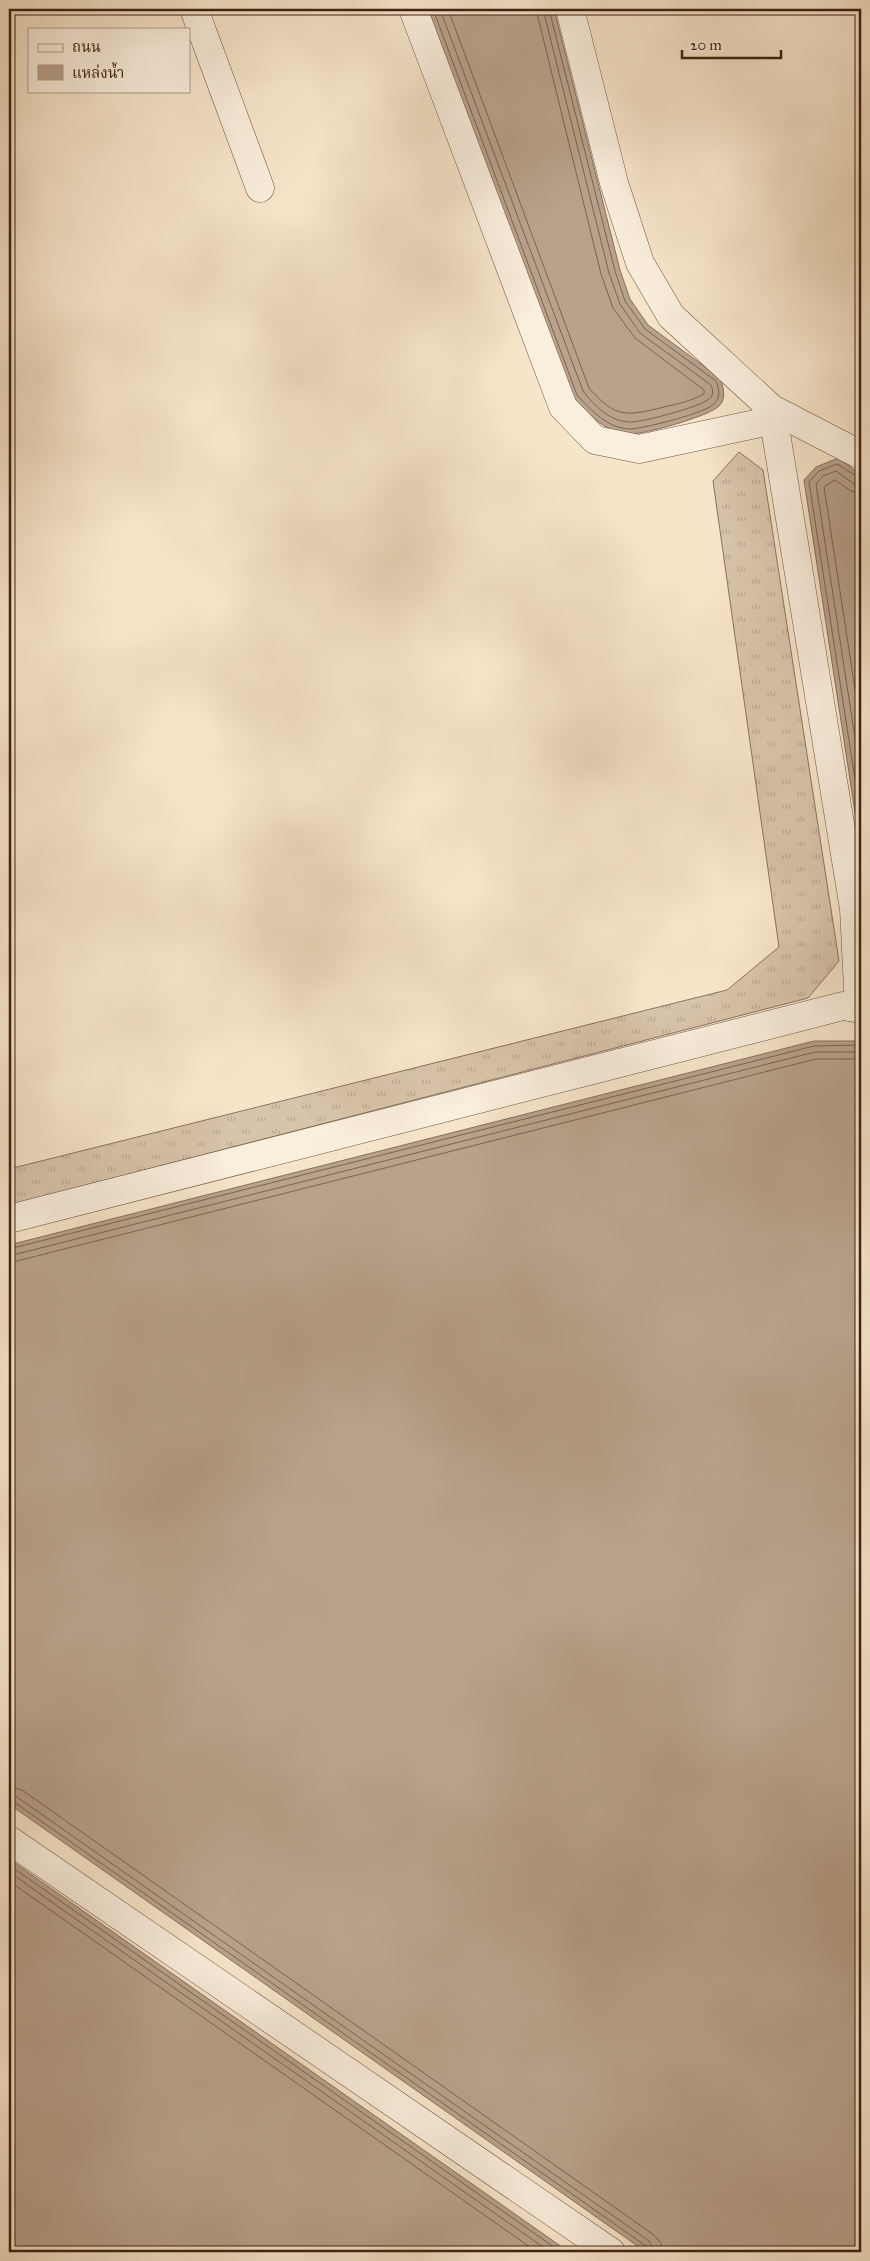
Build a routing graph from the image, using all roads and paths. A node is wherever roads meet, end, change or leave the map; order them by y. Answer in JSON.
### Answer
{"nodes":[{"id":1,"x":194,"y":9,"type":"edge"},
{"id":2,"x":413,"y":9,"type":"edge"},
{"id":3,"x":570,"y":9,"type":"edge"},
{"id":4,"x":260,"y":188,"type":"dead end"},
{"id":5,"x":778,"y":416,"type":"junction"},
{"id":6,"x":861,"y":455,"type":"edge"},
{"id":7,"x":860,"y":1009,"type":"edge"},
{"id":8,"x":9,"y":1219,"type":"edge"},
{"id":9,"x":9,"y":1840,"type":"edge"},
{"id":10,"x":611,"y":2252,"type":"edge"}],
"edges":[{"from":1,"to":4,"type":"street"},
{"from":2,"to":5,"type":"street"},
{"from":3,"to":5,"type":"street"},
{"from":5,"to":6,"type":"street"},
{"from":5,"to":7,"type":"street"},
{"from":7,"to":8,"type":"street"},
{"from":9,"to":10,"type":"street"}]}
